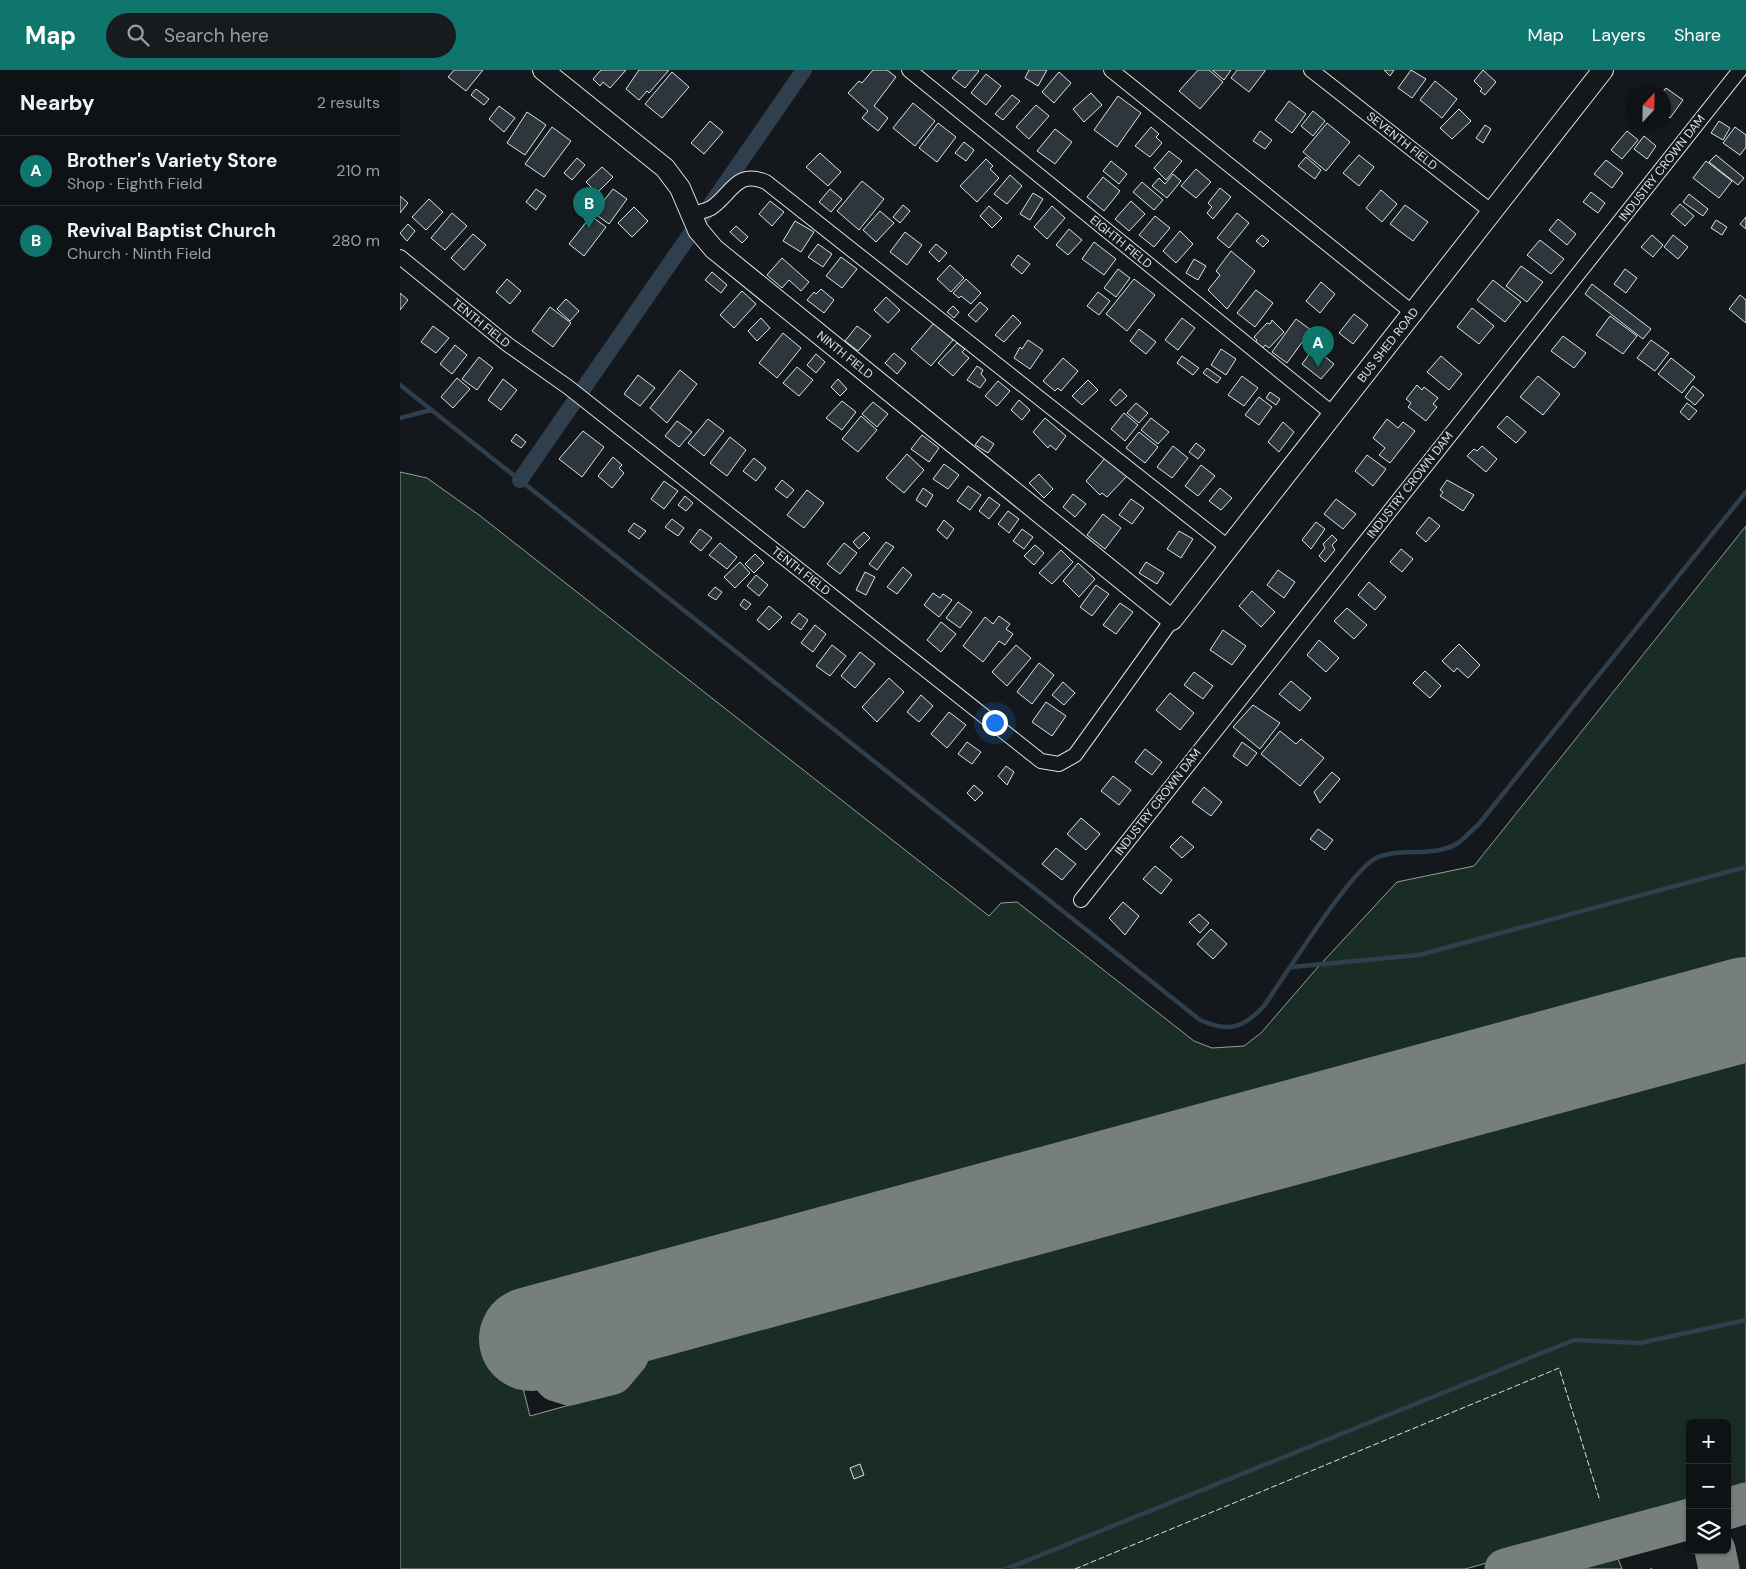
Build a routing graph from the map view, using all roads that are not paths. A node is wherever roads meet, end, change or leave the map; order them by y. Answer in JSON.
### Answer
{"nodes":[{"id":1,"x":543,"y":70,"type":"edge"},
{"id":2,"x":909,"y":70,"type":"edge"},
{"id":3,"x":1111,"y":70,"type":"edge"},
{"id":4,"x":1312,"y":70,"type":"edge"},
{"id":5,"x":1604,"y":70,"type":"edge"},
{"id":6,"x":1740,"y":70,"type":"edge"},
{"id":7,"x":1492,"y":212,"type":"junction"},
{"id":8,"x":692,"y":214,"type":"junction"},
{"id":9,"x":400,"y":257,"type":"edge"},
{"id":10,"x":1413,"y":313,"type":"junction"},
{"id":11,"x":1333,"y":414,"type":"junction"},
{"id":12,"x":1229,"y":548,"type":"junction"},
{"id":13,"x":1172,"y":620,"type":"junction"},
{"id":14,"x":1081,"y":900,"type":"dead end"}],
"edges":[{"from":1,"to":8,"type":"street","name":"NINTH FIELD"},
{"from":2,"to":11,"type":"street","name":"EIGHTH FIELD"},
{"from":3,"to":10,"type":"street"},
{"from":4,"to":7,"type":"street","name":"SEVENTH FIELD"},
{"from":5,"to":7,"type":"street","name":"BUS SHED ROAD"},
{"from":6,"to":14,"type":"street","name":"INDUSTRY CROWN DAM"},
{"from":7,"to":10,"type":"street","name":"BUS SHED ROAD"},
{"from":8,"to":12,"type":"street"},
{"from":8,"to":13,"type":"street","name":"NINTH FIELD"},
{"from":9,"to":13,"type":"street","name":"TENTH FIELD"},
{"from":10,"to":11,"type":"street","name":"BUS SHED ROAD"},
{"from":11,"to":12,"type":"street","name":"BUS SHED ROAD"},
{"from":12,"to":13,"type":"street","name":"BUS SHED ROAD"}]}
